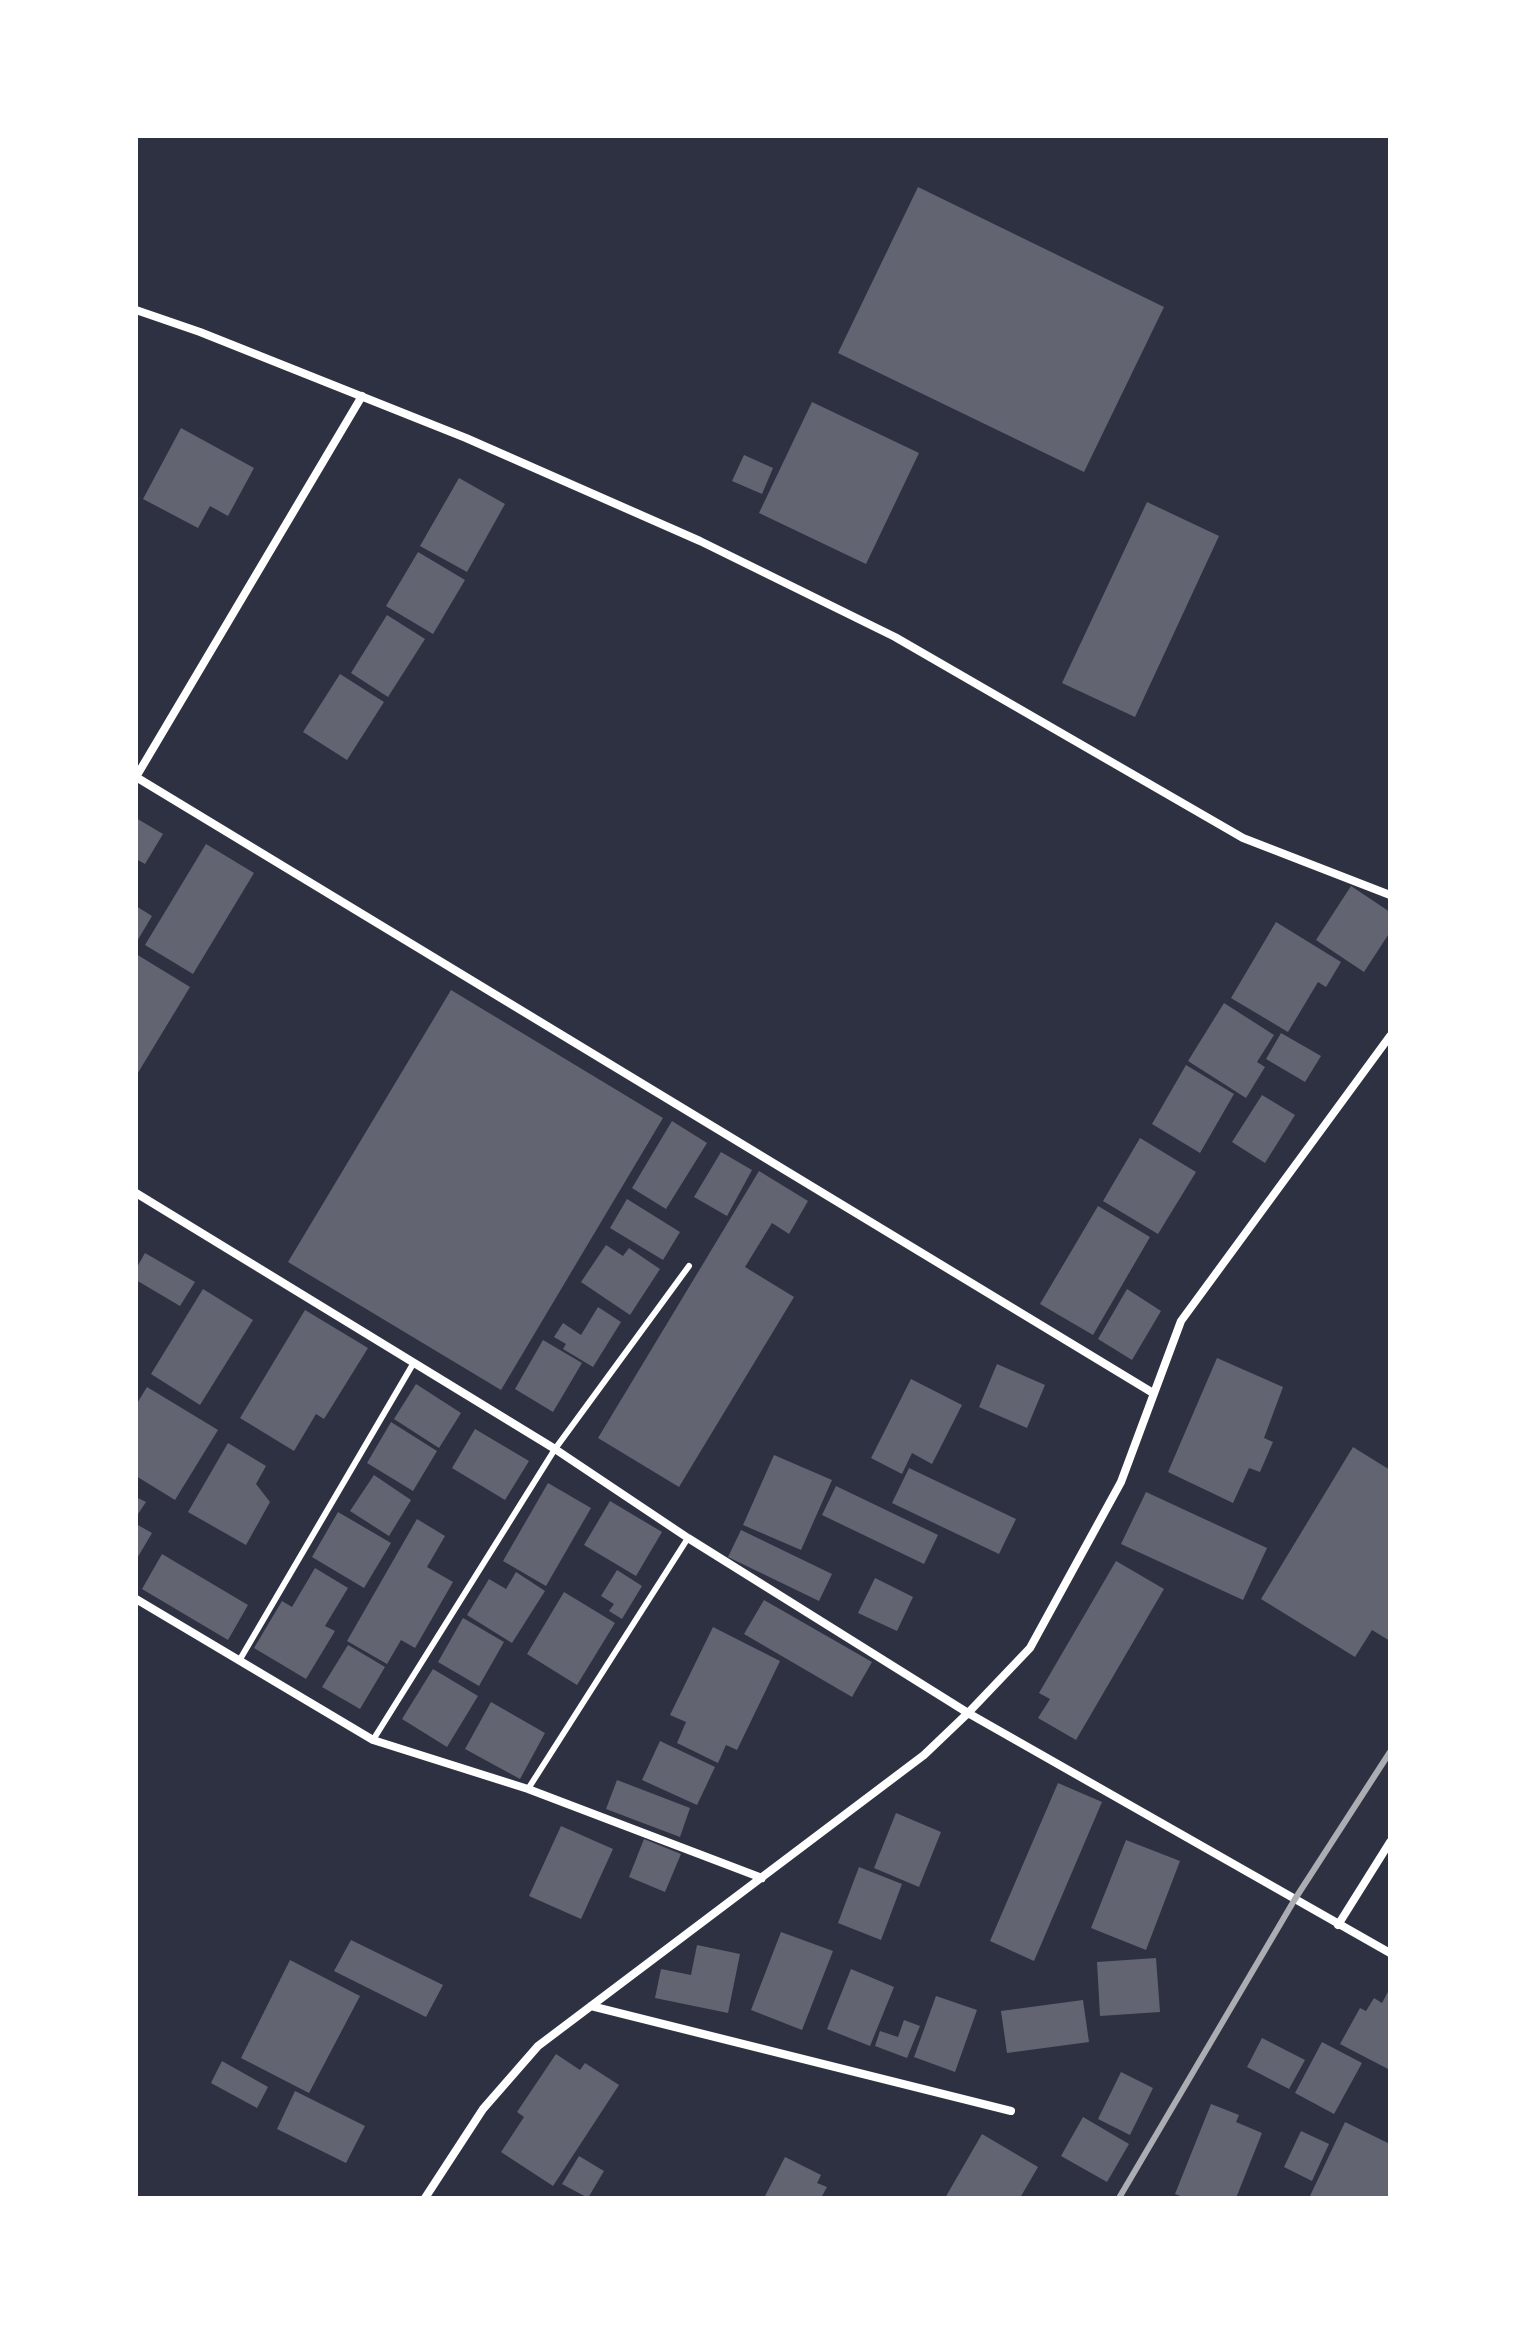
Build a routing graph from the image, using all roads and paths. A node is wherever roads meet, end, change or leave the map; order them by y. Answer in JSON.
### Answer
{"nodes":[{"id":1,"x":136,"y":310,"type":"edge"},
{"id":2,"x":362,"y":396,"type":"junction"},
{"id":3,"x":1390,"y":895,"type":"edge"},
{"id":4,"x":1390,"y":1036,"type":"edge"},
{"id":5,"x":136,"y":1193,"type":"edge"},
{"id":6,"x":689,"y":1266,"type":"dead end"},
{"id":7,"x":413,"y":1364,"type":"junction"},
{"id":8,"x":1153,"y":1393,"type":"junction"},
{"id":9,"x":555,"y":1449,"type":"junction"},
{"id":10,"x":688,"y":1538,"type":"junction"},
{"id":11,"x":136,"y":1599,"type":"edge"},
{"id":12,"x":239,"y":1661,"type":"junction"},
{"id":13,"x":968,"y":1713,"type":"junction"},
{"id":14,"x":373,"y":1740,"type":"junction"},
{"id":15,"x":528,"y":1789,"type":"junction"},
{"id":16,"x":1390,"y":1842,"type":"edge"},
{"id":17,"x":762,"y":1878,"type":"junction"},
{"id":18,"x":1338,"y":1925,"type":"junction"},
{"id":19,"x":1390,"y":1953,"type":"edge"},
{"id":20,"x":591,"y":2006,"type":"junction"},
{"id":21,"x":1011,"y":2111,"type":"dead end"},
{"id":22,"x":425,"y":2198,"type":"edge"}],
"edges":[{"from":1,"to":2,"type":"street"},
{"from":2,"to":3,"type":"street"},
{"from":2,"to":8,"type":"street"},
{"from":4,"to":8,"type":"street"},
{"from":5,"to":7,"type":"street"},
{"from":6,"to":9,"type":"lane"},
{"from":7,"to":9,"type":"street"},
{"from":7,"to":12,"type":"lane"},
{"from":8,"to":13,"type":"street"},
{"from":9,"to":10,"type":"street"},
{"from":9,"to":14,"type":"lane"},
{"from":10,"to":13,"type":"street"},
{"from":10,"to":15,"type":"lane"},
{"from":11,"to":12,"type":"street"},
{"from":12,"to":14,"type":"street"},
{"from":13,"to":17,"type":"street"},
{"from":13,"to":18,"type":"street"},
{"from":14,"to":15,"type":"street"},
{"from":15,"to":17,"type":"street"},
{"from":16,"to":18,"type":"street"},
{"from":17,"to":20,"type":"street"},
{"from":18,"to":19,"type":"street"},
{"from":20,"to":21,"type":"street"},
{"from":20,"to":22,"type":"street"}]}
